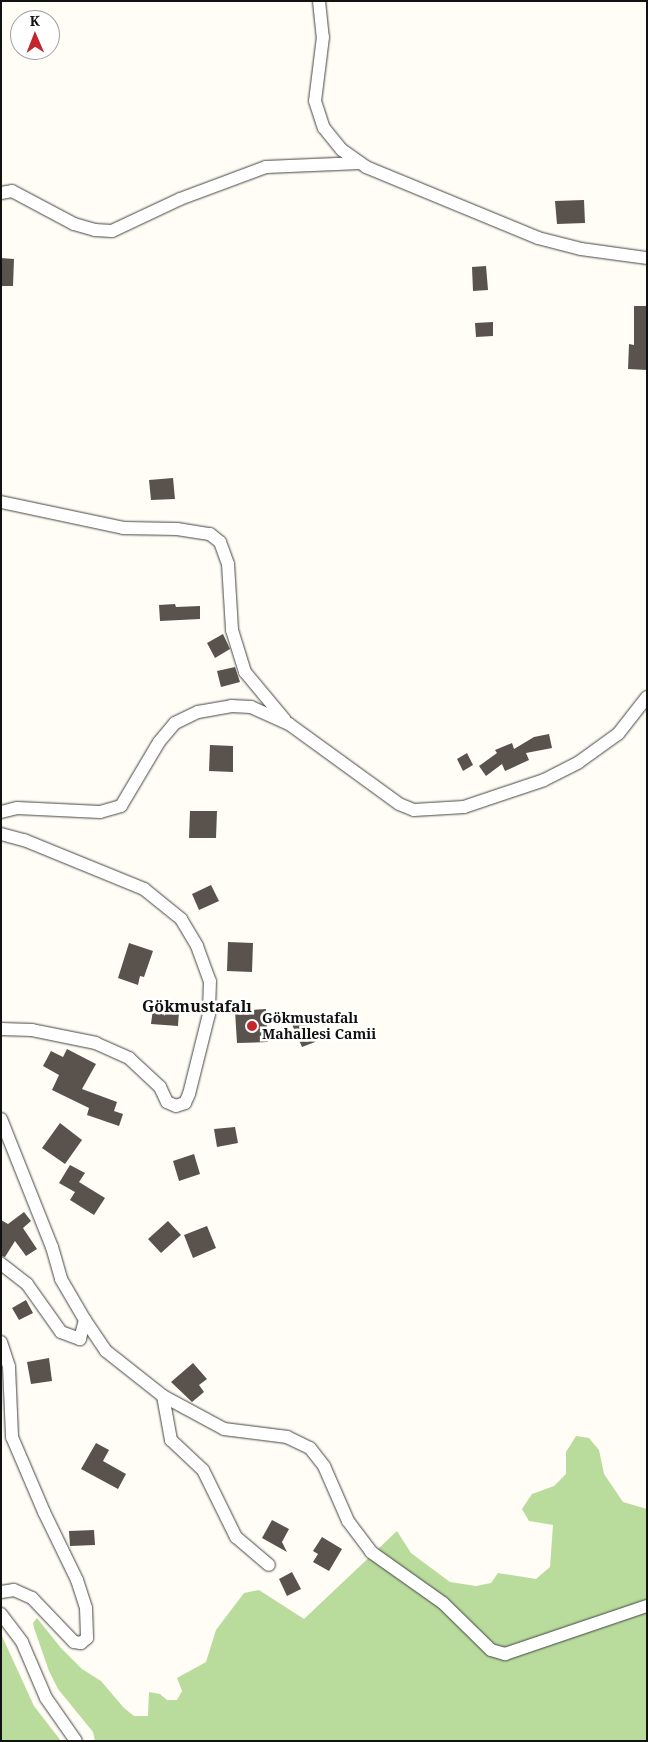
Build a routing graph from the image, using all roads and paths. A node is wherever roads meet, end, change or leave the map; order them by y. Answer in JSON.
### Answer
{"nodes":[{"id":1,"x":319,"y":1,"type":"edge"},
{"id":2,"x":360,"y":163,"type":"junction"},
{"id":3,"x":1,"y":193,"type":"edge"},
{"id":4,"x":647,"y":258,"type":"edge"},
{"id":5,"x":1,"y":502,"type":"edge"},
{"id":6,"x":647,"y":698,"type":"edge"},
{"id":7,"x":289,"y":724,"type":"junction"},
{"id":8,"x":1,"y":812,"type":"edge"},
{"id":9,"x":1,"y":834,"type":"edge"},
{"id":10,"x":1,"y":1029,"type":"edge"},
{"id":11,"x":1,"y":1119,"type":"edge"},
{"id":12,"x":1,"y":1264,"type":"edge"},
{"id":13,"x":85,"y":1320,"type":"junction"},
{"id":14,"x":1,"y":1342,"type":"edge"},
{"id":15,"x":163,"y":1396,"type":"junction"},
{"id":16,"x":269,"y":1565,"type":"dead end"},
{"id":17,"x":1,"y":1592,"type":"edge"},
{"id":18,"x":647,"y":1606,"type":"edge"},
{"id":19,"x":1,"y":1614,"type":"edge"},
{"id":20,"x":76,"y":1741,"type":"edge"}],
"edges":[{"from":1,"to":2,"type":"street"},
{"from":2,"to":3,"type":"street"},
{"from":2,"to":4,"type":"street"},
{"from":5,"to":7,"type":"street"},
{"from":6,"to":7,"type":"street"},
{"from":7,"to":8,"type":"street"},
{"from":9,"to":10,"type":"street"},
{"from":11,"to":13,"type":"street"},
{"from":12,"to":13,"type":"street"},
{"from":13,"to":15,"type":"street"},
{"from":14,"to":17,"type":"street"},
{"from":15,"to":16,"type":"street"},
{"from":15,"to":18,"type":"street"},
{"from":19,"to":20,"type":"street"}]}
